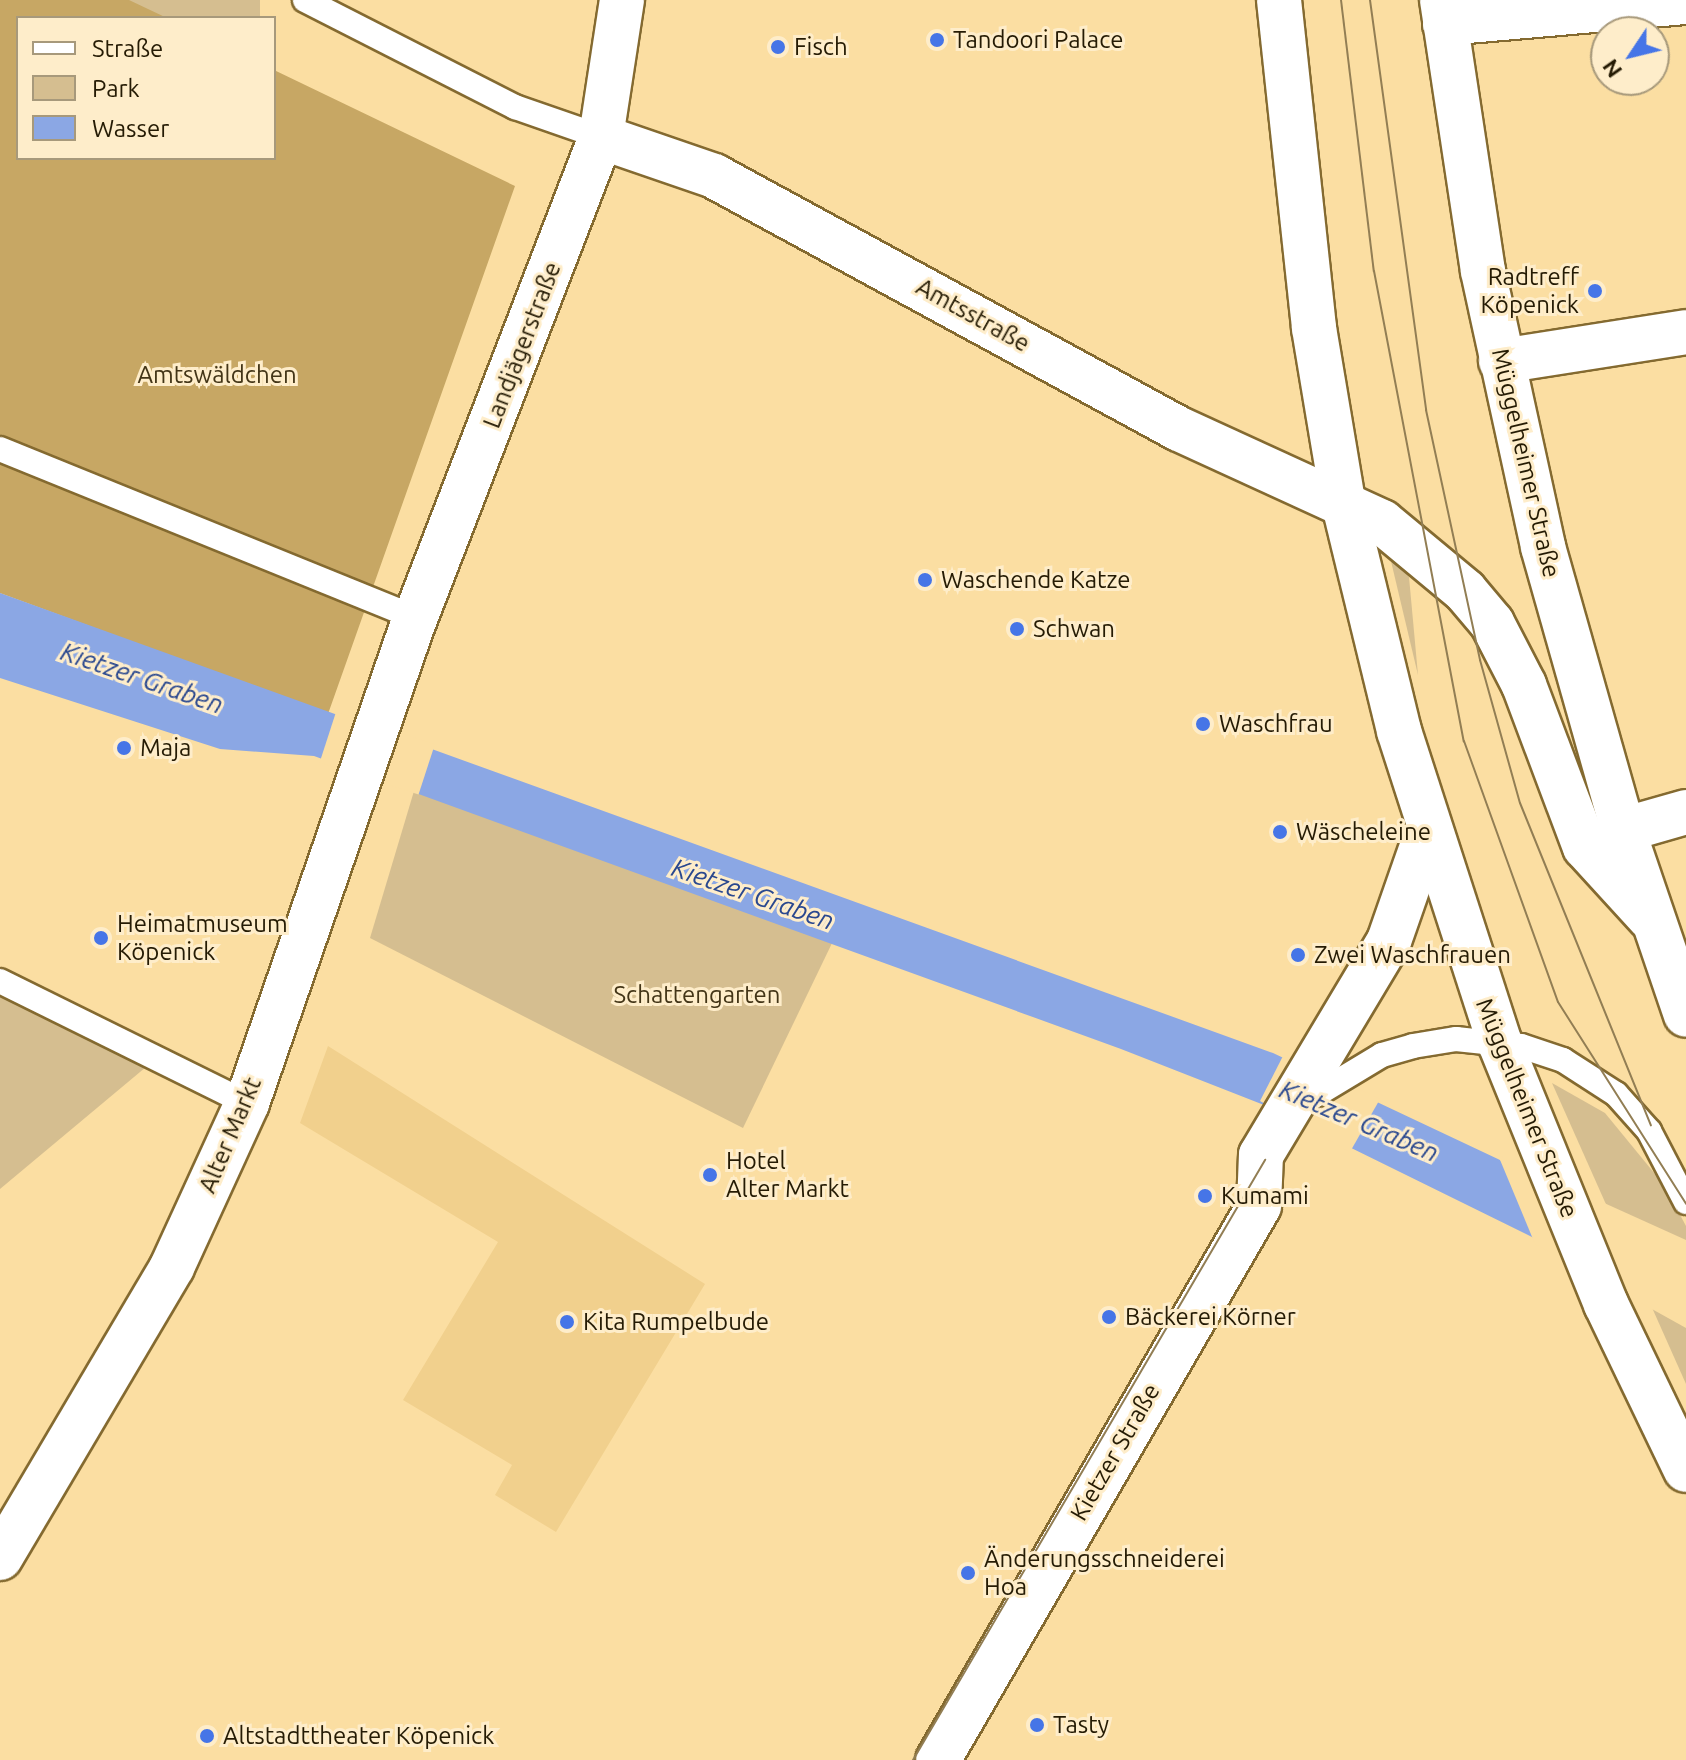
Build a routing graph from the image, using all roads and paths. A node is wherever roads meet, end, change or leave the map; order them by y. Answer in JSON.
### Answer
{"nodes":[{"id":1,"x":305,"y":0,"type":"edge"},
{"id":2,"x":622,"y":0,"type":"edge"},
{"id":3,"x":1279,"y":0,"type":"edge"},
{"id":4,"x":1686,"y":2,"type":"edge"},
{"id":5,"x":1444,"y":12,"type":"edge"},
{"id":6,"x":601,"y":137,"type":"junction"},
{"id":7,"x":1686,"y":332,"type":"edge"},
{"id":8,"x":1501,"y":361,"type":"junction"},
{"id":9,"x":0,"y":449,"type":"edge"},
{"id":10,"x":1343,"y":501,"type":"junction"},
{"id":11,"x":416,"y":618,"type":"junction"},
{"id":12,"x":394,"y":682,"type":"joint"},
{"id":13,"x":1686,"y":812,"type":"edge"},
{"id":14,"x":1623,"y":830,"type":"junction"},
{"id":15,"x":1427,"y":832,"type":"junction"},
{"id":16,"x":1650,"y":918,"type":"junction"},
{"id":17,"x":0,"y":981,"type":"edge"},
{"id":18,"x":1686,"y":1015,"type":"edge"},
{"id":19,"x":1500,"y":1043,"type":"junction"},
{"id":20,"x":1328,"y":1071,"type":"junction"},
{"id":21,"x":247,"y":1103,"type":"junction"},
{"id":22,"x":1686,"y":1202,"type":"edge"},
{"id":23,"x":1686,"y":1470,"type":"edge"},
{"id":24,"x":0,"y":1558,"type":"edge"},
{"id":25,"x":939,"y":1760,"type":"edge"}],
"edges":[{"from":1,"to":6,"type":"lane"},
{"from":2,"to":6,"type":"street","name":"Landjägerstraße"},
{"from":3,"to":10,"type":"street","name":"Müggelheimer Straße"},
{"from":4,"to":5,"type":"street"},
{"from":5,"to":8,"type":"street","name":"Müggelheimer Straße"},
{"from":6,"to":10,"type":"street","name":"Amtsstraße"},
{"from":6,"to":11,"type":"street","name":"Landjägerstraße"},
{"from":7,"to":8,"type":"street"},
{"from":8,"to":14,"type":"street","name":"Müggelheimer Straße"},
{"from":9,"to":11,"type":"lane"},
{"from":10,"to":15,"type":"street","name":"Müggelheimer Straße"},
{"from":10,"to":16,"type":"street","name":"Müggelheimer Straße"},
{"from":11,"to":12,"type":"street","name":"Landjägerstraße"},
{"from":12,"to":21,"type":"street","name":"Alter Markt"},
{"from":13,"to":14,"type":"street"},
{"from":14,"to":16,"type":"street","name":"Müggelheimer Straße"},
{"from":15,"to":19,"type":"street","name":"Müggelheimer Straße"},
{"from":15,"to":20,"type":"street","name":"Kietzer Straße"},
{"from":16,"to":18,"type":"street","name":"Müggelheimer Straße"},
{"from":17,"to":21,"type":"lane"},
{"from":19,"to":20,"type":"lane"},
{"from":19,"to":22,"type":"lane"},
{"from":19,"to":23,"type":"street","name":"Müggelheimer Straße"},
{"from":20,"to":25,"type":"street","name":"Kietzer Straße"},
{"from":21,"to":24,"type":"street","name":"Alter Markt"}]}
